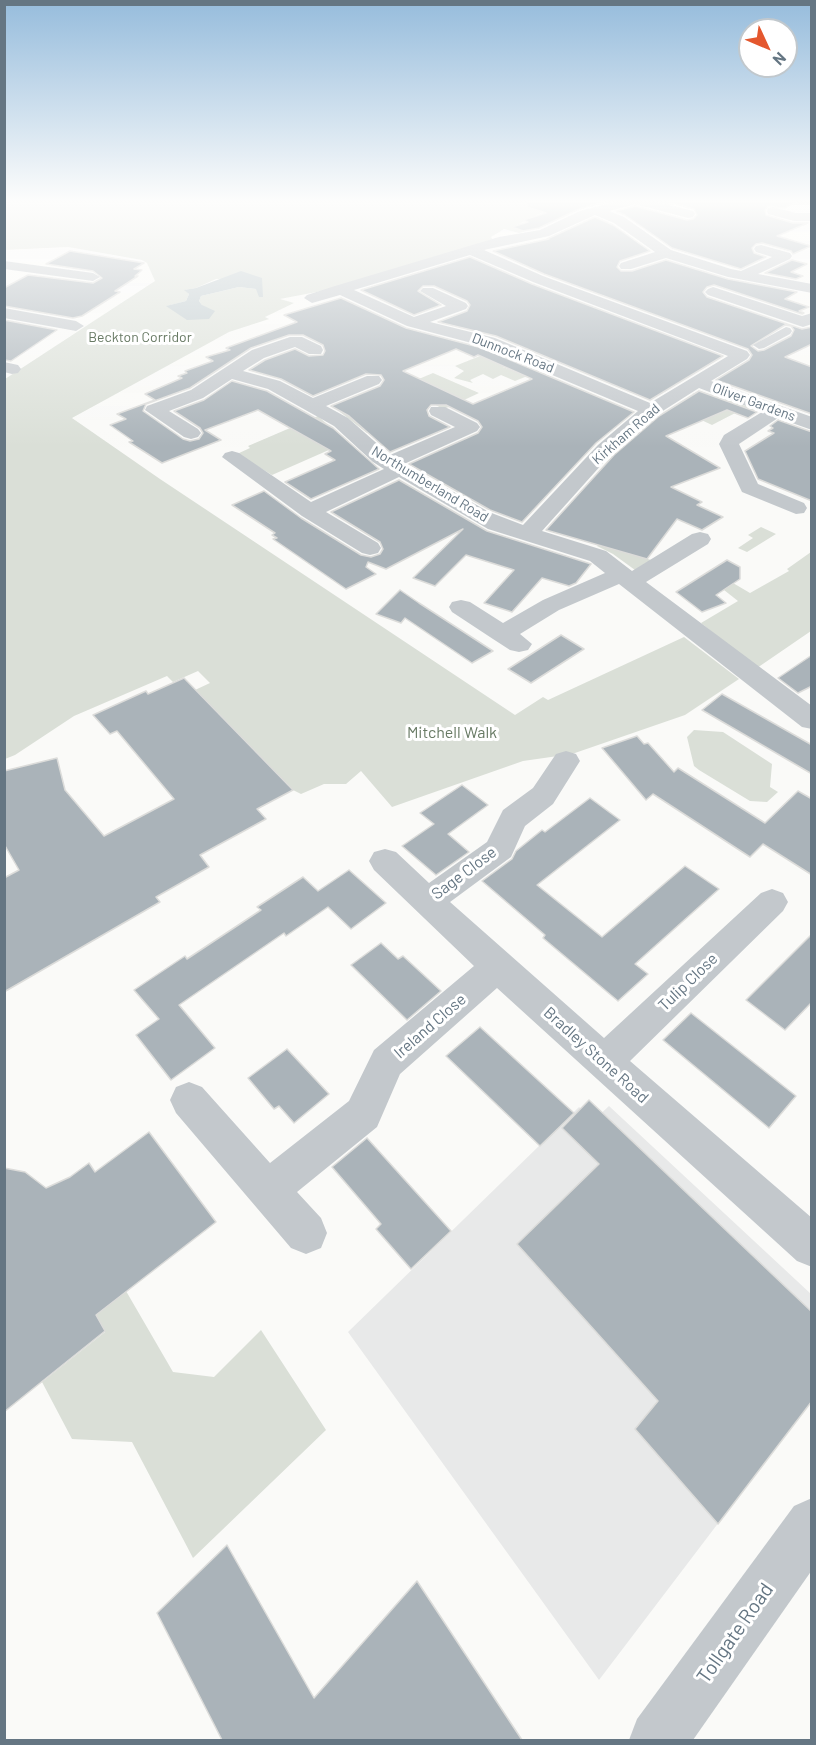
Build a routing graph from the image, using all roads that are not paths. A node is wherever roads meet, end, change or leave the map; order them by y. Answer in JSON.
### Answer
{"nodes":[{"id":1,"x":83,"y":283,"type":"edge"},
{"id":2,"x":359,"y":283,"type":"edge"},
{"id":3,"x":550,"y":283,"type":"edge"},
{"id":4,"x":782,"y":283,"type":"edge"},
{"id":5,"x":77,"y":287,"type":"dead end"},
{"id":6,"x":340,"y":289,"type":"junction"},
{"id":7,"x":812,"y":289,"type":"edge"},
{"id":8,"x":428,"y":291,"type":"dead end"},
{"id":9,"x":713,"y":292,"type":"dead end"},
{"id":10,"x":312,"y":298,"type":"dead end"},
{"id":11,"x":4,"y":313,"type":"edge"},
{"id":12,"x":33,"y":319,"type":"junction"},
{"id":13,"x":807,"y":320,"type":"edge"},
{"id":14,"x":413,"y":323,"type":"junction"},
{"id":15,"x":76,"y":326,"type":"dead end"},
{"id":16,"x":14,"y":330,"type":"dead end"},
{"id":17,"x":786,"y":331,"type":"dead end"},
{"id":18,"x":759,"y":345,"type":"dead end"},
{"id":19,"x":315,"y":350,"type":"dead end"},
{"id":20,"x":356,"y":372,"type":"dead end"},
{"id":21,"x":230,"y":374,"type":"junction"},
{"id":22,"x":696,"y":381,"type":"junction"},
{"id":23,"x":312,"y":405,"type":"junction"},
{"id":24,"x":651,"y":410,"type":"junction"},
{"id":25,"x":438,"y":411,"type":"dead end"},
{"id":26,"x":776,"y":411,"type":"junction"},
{"id":27,"x":812,"y":424,"type":"edge"},
{"id":28,"x":191,"y":434,"type":"dead end"},
{"id":29,"x":232,"y":457,"type":"dead end"},
{"id":30,"x":395,"y":466,"type":"junction"},
{"id":31,"x":796,"y":508,"type":"dead end"},
{"id":32,"x":310,"y":511,"type":"junction"},
{"id":33,"x":528,"y":533,"type":"junction"},
{"id":34,"x":700,"y":539,"type":"dead end"},
{"id":35,"x":370,"y":548,"type":"dead end"},
{"id":36,"x":627,"y":577,"type":"junction"},
{"id":37,"x":461,"y":607,"type":"dead end"},
{"id":38,"x":806,"y":708,"type":"edge"},
{"id":39,"x":566,"y":761,"type":"dead end"},
{"id":40,"x":385,"y":861,"type":"dead end"},
{"id":41,"x":426,"y":902,"type":"junction"},
{"id":42,"x":772,"y":902,"type":"dead end"},
{"id":43,"x":497,"y":967,"type":"junction"},
{"id":44,"x":604,"y":1062,"type":"junction"},
{"id":45,"x":189,"y":1100,"type":"dead end"},
{"id":46,"x":268,"y":1189,"type":"junction"},
{"id":47,"x":306,"y":1233,"type":"dead end"},
{"id":48,"x":812,"y":1246,"type":"edge"},
{"id":49,"x":812,"y":1524,"type":"edge"},
{"id":50,"x":658,"y":1740,"type":"edge"}],
"edges":[{"from":1,"to":5,"type":"street"},
{"from":2,"to":6,"type":"street"},
{"from":3,"to":22,"type":"street","name":"Kirkham Road"},
{"from":4,"to":7,"type":"street"},
{"from":6,"to":10,"type":"street"},
{"from":6,"to":14,"type":"street","name":"Dunnock Road"},
{"from":8,"to":14,"type":"street"},
{"from":9,"to":13,"type":"street"},
{"from":11,"to":12,"type":"street"},
{"from":12,"to":15,"type":"street"},
{"from":12,"to":16,"type":"street"},
{"from":14,"to":24,"type":"street","name":"Dunnock Road"},
{"from":17,"to":18,"type":"street"},
{"from":19,"to":21,"type":"street"},
{"from":20,"to":23,"type":"street"},
{"from":21,"to":23,"type":"street","name":"Northumberland Road"},
{"from":21,"to":28,"type":"street"},
{"from":22,"to":24,"type":"street","name":"Kirkham Road"},
{"from":22,"to":26,"type":"street","name":"Oliver Gardens"},
{"from":23,"to":30,"type":"street","name":"Northumberland Road"},
{"from":24,"to":33,"type":"street","name":"Kirkham Road"},
{"from":25,"to":30,"type":"street"},
{"from":26,"to":27,"type":"street","name":"Oliver Gardens"},
{"from":26,"to":31,"type":"street"},
{"from":29,"to":32,"type":"street"},
{"from":30,"to":32,"type":"street"},
{"from":30,"to":33,"type":"street","name":"Northumberland Road"},
{"from":32,"to":35,"type":"street"},
{"from":33,"to":36,"type":"street","name":"Northumberland Road"},
{"from":34,"to":36,"type":"street"},
{"from":36,"to":37,"type":"street"},
{"from":36,"to":38,"type":"street","name":"Northumberland Road"},
{"from":39,"to":41,"type":"street","name":"Sage Close"},
{"from":40,"to":41,"type":"street","name":"Bradley Stone Road"},
{"from":41,"to":43,"type":"street","name":"Bradley Stone Road"},
{"from":42,"to":44,"type":"street","name":"Tulip Close"},
{"from":43,"to":44,"type":"street","name":"Bradley Stone Road"},
{"from":43,"to":46,"type":"street","name":"Ireland Close"},
{"from":44,"to":48,"type":"street","name":"Bradley Stone Road"},
{"from":45,"to":46,"type":"street"},
{"from":46,"to":47,"type":"street"},
{"from":49,"to":50,"type":"street","name":"Tollgate Road"}]}
